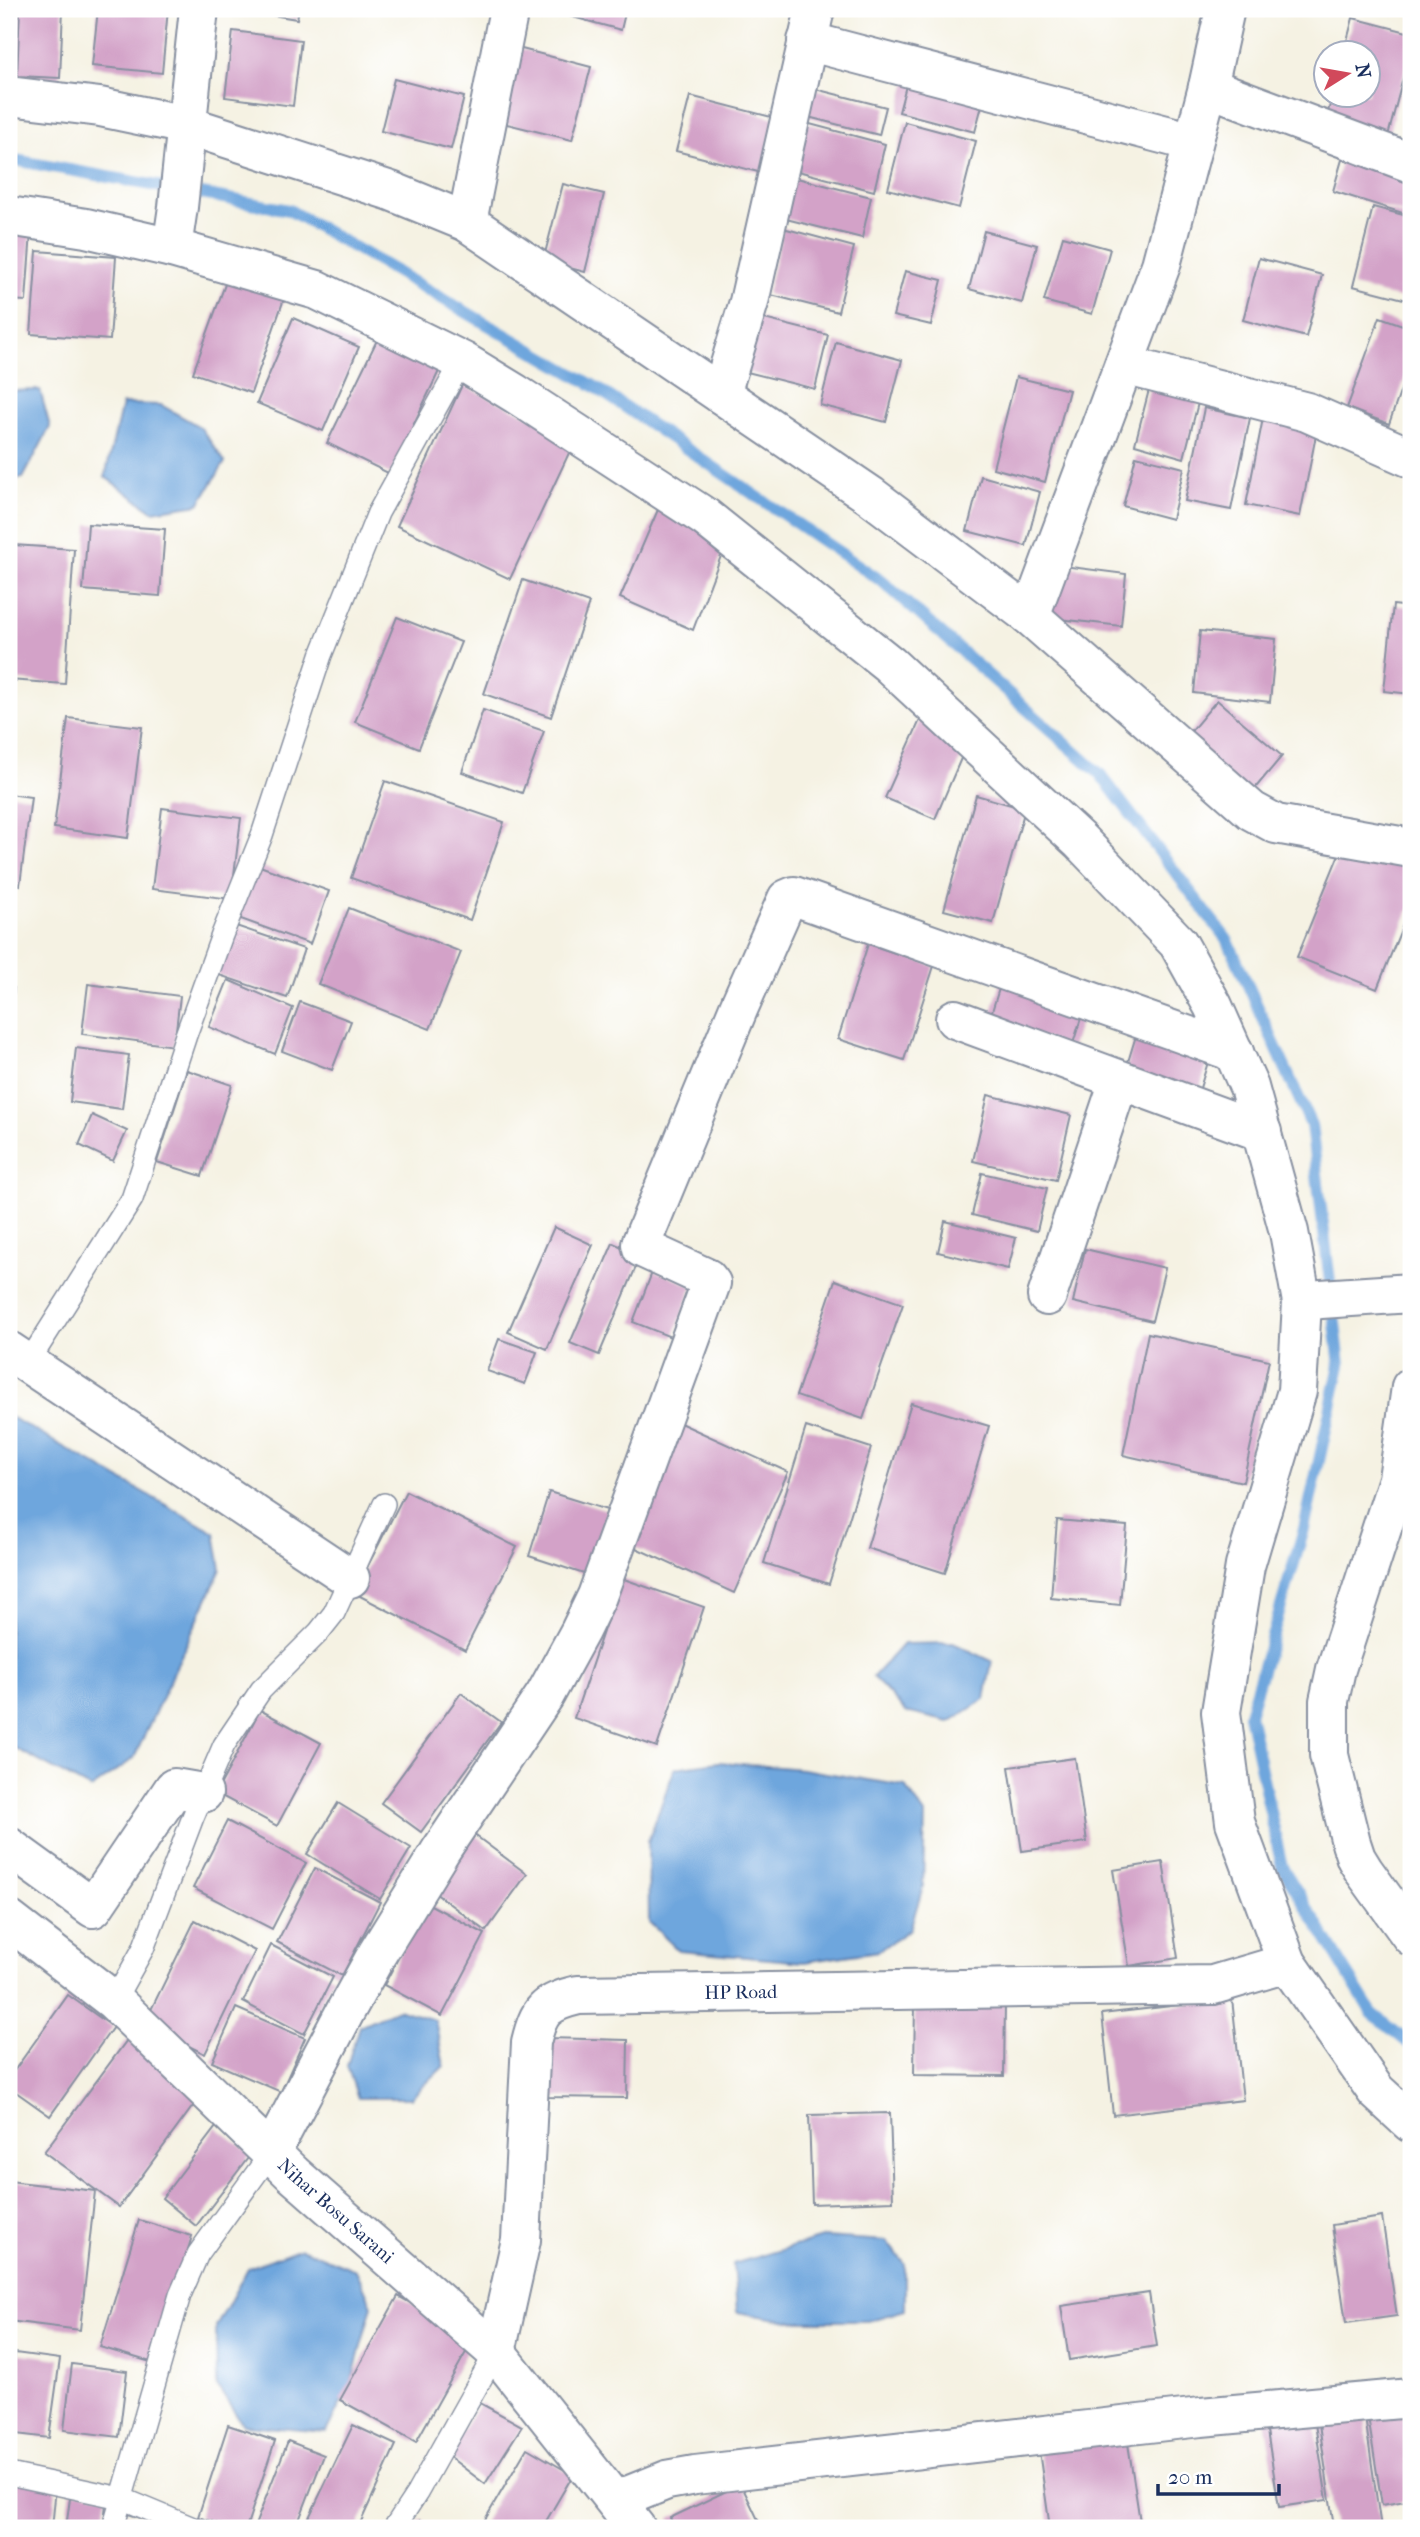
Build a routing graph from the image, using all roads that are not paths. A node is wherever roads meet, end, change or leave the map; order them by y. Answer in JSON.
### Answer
{"nodes":[{"id":1,"x":199,"y":9,"type":"edge"},
{"id":2,"x":509,"y":9,"type":"edge"},
{"id":3,"x":1225,"y":9,"type":"edge"},
{"id":4,"x":811,"y":25,"type":"edge"},
{"id":5,"x":1208,"y":86,"type":"junction"},
{"id":6,"x":9,"y":96,"type":"edge"},
{"id":7,"x":185,"y":140,"type":"junction"},
{"id":8,"x":1193,"y":142,"type":"junction"},
{"id":9,"x":1411,"y":163,"type":"edge"},
{"id":10,"x":9,"y":216,"type":"edge"},
{"id":11,"x":467,"y":222,"type":"junction"},
{"id":12,"x":172,"y":248,"type":"junction"},
{"id":13,"x":462,"y":361,"type":"junction"},
{"id":14,"x":1124,"y":365,"type":"junction"},
{"id":15,"x":721,"y":394,"type":"junction"},
{"id":16,"x":1411,"y":458,"type":"edge"},
{"id":17,"x":1030,"y":616,"type":"junction"},
{"id":18,"x":1411,"y":848,"type":"edge"},
{"id":19,"x":955,"y":1019,"type":"dead end"},
{"id":20,"x":1234,"y":1052,"type":"junction"},
{"id":21,"x":1119,"y":1081,"type":"junction"},
{"id":22,"x":1262,"y":1132,"type":"junction"},
{"id":23,"x":1397,"y":1294,"type":"edge"},
{"id":24,"x":1047,"y":1296,"type":"dead end"},
{"id":25,"x":1312,"y":1301,"type":"junction"},
{"id":26,"x":18,"y":1357,"type":"edge"},
{"id":27,"x":1411,"y":1387,"type":"edge"},
{"id":28,"x":384,"y":1504,"type":"dead end"},
{"id":29,"x":350,"y":1578,"type":"junction"},
{"id":30,"x":203,"y":1793,"type":"junction"},
{"id":31,"x":9,"y":1847,"type":"edge"},
{"id":32,"x":9,"y":1920,"type":"edge"},
{"id":33,"x":1411,"y":1936,"type":"edge"},
{"id":34,"x":1287,"y":1964,"type":"junction"},
{"id":35,"x":114,"y":2001,"type":"junction"},
{"id":36,"x":1411,"y":2123,"type":"edge"},
{"id":37,"x":271,"y":2153,"type":"junction"},
{"id":38,"x":496,"y":2352,"type":"junction"},
{"id":39,"x":1411,"y":2398,"type":"edge"},
{"id":40,"x":9,"y":2474,"type":"edge"},
{"id":41,"x":121,"y":2498,"type":"junction"},
{"id":42,"x":625,"y":2515,"type":"edge"},
{"id":43,"x":113,"y":2528,"type":"edge"},
{"id":44,"x":193,"y":2528,"type":"edge"},
{"id":45,"x":394,"y":2528,"type":"edge"}],
"edges":[{"from":1,"to":7,"type":"street"},
{"from":2,"to":11,"type":"street"},
{"from":3,"to":5,"type":"street"},
{"from":4,"to":8,"type":"street"},
{"from":4,"to":15,"type":"street"},
{"from":5,"to":8,"type":"street"},
{"from":5,"to":9,"type":"street"},
{"from":6,"to":7,"type":"street"},
{"from":7,"to":11,"type":"street"},
{"from":7,"to":12,"type":"street"},
{"from":8,"to":14,"type":"street"},
{"from":10,"to":12,"type":"street"},
{"from":11,"to":15,"type":"street"},
{"from":12,"to":13,"type":"street"},
{"from":13,"to":20,"type":"street"},
{"from":13,"to":26,"type":"lane"},
{"from":14,"to":16,"type":"street"},
{"from":14,"to":17,"type":"street"},
{"from":15,"to":17,"type":"street"},
{"from":17,"to":18,"type":"street"},
{"from":19,"to":21,"type":"street"},
{"from":20,"to":22,"type":"street"},
{"from":20,"to":37,"type":"street"},
{"from":21,"to":22,"type":"street"},
{"from":21,"to":24,"type":"street"},
{"from":22,"to":25,"type":"street"},
{"from":23,"to":25,"type":"street"},
{"from":25,"to":34,"type":"street"},
{"from":26,"to":29,"type":"street"},
{"from":27,"to":33,"type":"street"},
{"from":28,"to":29,"type":"lane"},
{"from":29,"to":30,"type":"lane"},
{"from":30,"to":31,"type":"street"},
{"from":30,"to":35,"type":"lane"},
{"from":32,"to":35,"type":"street","name":"Nihar Bosu Sarani"},
{"from":34,"to":36,"type":"street"},
{"from":34,"to":38,"type":"street","name":"HP Road"},
{"from":35,"to":37,"type":"street","name":"Nihar Bosu Sarani"},
{"from":37,"to":38,"type":"street","name":"Nihar Bosu Sarani"},
{"from":37,"to":41,"type":"lane"},
{"from":38,"to":42,"type":"street","name":"Nihar Bosu Sarani"},
{"from":38,"to":45,"type":"lane"},
{"from":39,"to":42,"type":"street"},
{"from":40,"to":41,"type":"lane"},
{"from":41,"to":43,"type":"lane"},
{"from":41,"to":44,"type":"lane"}]}
